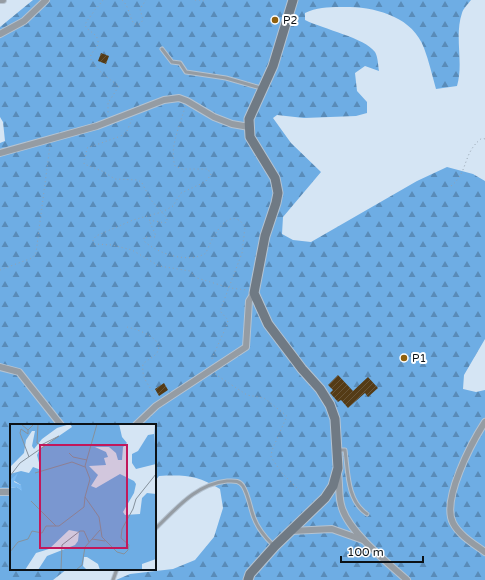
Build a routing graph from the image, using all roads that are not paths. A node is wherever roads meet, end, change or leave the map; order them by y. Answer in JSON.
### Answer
{"nodes":[{"id":1,"x":0,"y":0,"type":"edge"},
{"id":2,"x":4,"y":0,"type":"edge"},
{"id":3,"x":46,"y":0,"type":"edge"},
{"id":4,"x":293,"y":0,"type":"edge"},
{"id":5,"x":0,"y":34,"type":"edge"},
{"id":6,"x":162,"y":49,"type":"dead end"},
{"id":7,"x":265,"y":89,"type":"junction"},
{"id":8,"x":249,"y":127,"type":"junction"},
{"id":9,"x":0,"y":153,"type":"edge"},
{"id":10,"x":254,"y":292,"type":"junction"},
{"id":11,"x":0,"y":367,"type":"edge"},
{"id":12,"x":485,"y":422,"type":"edge"},
{"id":13,"x":60,"y":424,"type":"edge"},
{"id":14,"x":137,"y":424,"type":"edge"},
{"id":15,"x":338,"y":450,"type":"junction"},
{"id":16,"x":338,"y":474,"type":"junction"},
{"id":17,"x":327,"y":494,"type":"junction"},
{"id":18,"x":340,"y":499,"type":"junction"},
{"id":19,"x":367,"y":514,"type":"dead end"},
{"id":20,"x":306,"y":516,"type":"junction"},
{"id":21,"x":156,"y":528,"type":"edge"},
{"id":22,"x":314,"y":529,"type":"junction"},
{"id":23,"x":290,"y":531,"type":"junction"},
{"id":24,"x":365,"y":541,"type":"junction"},
{"id":25,"x":275,"y":546,"type":"junction"},
{"id":26,"x":485,"y":552,"type":"edge"},
{"id":27,"x":117,"y":570,"type":"edge"},
{"id":28,"x":113,"y":580,"type":"edge"},
{"id":29,"x":248,"y":580,"type":"edge"},
{"id":30,"x":407,"y":580,"type":"edge"}],
"edges":[{"from":1,"to":2,"type":"street"},
{"from":3,"to":5,"type":"street"},
{"from":4,"to":7,"type":"street"},
{"from":6,"to":7,"type":"lane"},
{"from":7,"to":8,"type":"street"},
{"from":8,"to":9,"type":"street"},
{"from":8,"to":10,"type":"street"},
{"from":10,"to":14,"type":"street"},
{"from":10,"to":15,"type":"street"},
{"from":11,"to":13,"type":"street"},
{"from":12,"to":26,"type":"street"},
{"from":15,"to":16,"type":"street"},
{"from":15,"to":19,"type":"lane"},
{"from":16,"to":17,"type":"street"},
{"from":16,"to":18,"type":"street"},
{"from":17,"to":18,"type":"street"},
{"from":17,"to":20,"type":"street"},
{"from":18,"to":24,"type":"street"},
{"from":20,"to":22,"type":"street"},
{"from":20,"to":23,"type":"street"},
{"from":21,"to":25,"type":"lane"},
{"from":22,"to":23,"type":"street"},
{"from":22,"to":24,"type":"street"},
{"from":23,"to":25,"type":"street"},
{"from":24,"to":30,"type":"street"},
{"from":25,"to":29,"type":"street"},
{"from":27,"to":28,"type":"lane"}]}
